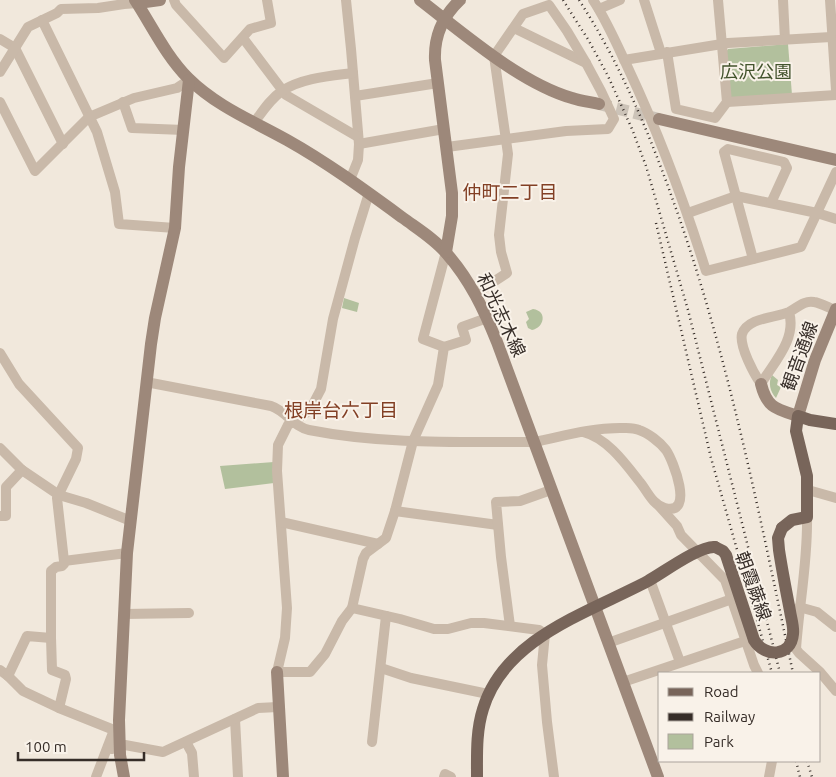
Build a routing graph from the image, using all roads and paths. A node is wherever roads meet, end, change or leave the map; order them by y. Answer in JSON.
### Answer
{"nodes":[{"id":1,"x":160,"y":0,"type":"edge"},
{"id":2,"x":174,"y":0,"type":"edge"},
{"id":3,"x":267,"y":0,"type":"edge"},
{"id":4,"x":346,"y":0,"type":"edge"},
{"id":5,"x":420,"y":0,"type":"edge"},
{"id":6,"x":460,"y":0,"type":"edge"},
{"id":7,"x":620,"y":0,"type":"edge"},
{"id":8,"x":644,"y":0,"type":"edge"},
{"id":9,"x":718,"y":0,"type":"edge"},
{"id":10,"x":783,"y":0,"type":"edge"},
{"id":11,"x":830,"y":0,"type":"edge"},
{"id":12,"x":136,"y":2,"type":"edge"},
{"id":13,"x":596,"y":4,"type":"edge"},
{"id":14,"x":445,"y":18,"type":"junction"},
{"id":15,"x":42,"y":20,"type":"junction"},
{"id":16,"x":514,"y":28,"type":"junction"},
{"id":17,"x":832,"y":37,"type":"junction"},
{"id":18,"x":243,"y":38,"type":"junction"},
{"id":19,"x":0,"y":39,"type":"edge"},
{"id":20,"x":785,"y":40,"type":"junction"},
{"id":21,"x":722,"y":44,"type":"junction"},
{"id":22,"x":15,"y":48,"type":"junction"},
{"id":23,"x":664,"y":53,"type":"junction"},
{"id":24,"x":494,"y":56,"type":"junction"},
{"id":25,"x":624,"y":60,"type":"junction"},
{"id":26,"x":586,"y":63,"type":"junction"},
{"id":27,"x":0,"y":72,"type":"edge"},
{"id":28,"x":353,"y":73,"type":"junction"},
{"id":29,"x":189,"y":80,"type":"junction"},
{"id":30,"x":438,"y":83,"type":"junction"},
{"id":31,"x":836,"y":90,"type":"edge"},
{"id":32,"x":282,"y":92,"type":"junction"},
{"id":33,"x":836,"y":95,"type":"edge"},
{"id":34,"x":355,"y":96,"type":"junction"},
{"id":35,"x":0,"y":102,"type":"edge"},
{"id":36,"x":123,"y":102,"type":"junction"},
{"id":37,"x":727,"y":102,"type":"junction"},
{"id":38,"x":598,"y":104,"type":"tunnel mouth"},
{"id":39,"x":89,"y":117,"type":"junction"},
{"id":40,"x":659,"y":119,"type":"tunnel mouth"},
{"id":41,"x":254,"y":123,"type":"junction"},
{"id":42,"x":444,"y":129,"type":"junction"},
{"id":43,"x":184,"y":130,"type":"junction"},
{"id":44,"x":506,"y":139,"type":"junction"},
{"id":45,"x":358,"y":140,"type":"junction"},
{"id":46,"x":64,"y":144,"type":"junction"},
{"id":47,"x":447,"y":147,"type":"junction"},
{"id":48,"x":836,"y":160,"type":"edge"},
{"id":49,"x":836,"y":172,"type":"edge"},
{"id":50,"x":350,"y":180,"type":"junction"},
{"id":51,"x":369,"y":193,"type":"junction"},
{"id":52,"x":736,"y":196,"type":"junction"},
{"id":53,"x":771,"y":203,"type":"junction"},
{"id":54,"x":688,"y":213,"type":"junction"},
{"id":55,"x":817,"y":213,"type":"junction"},
{"id":56,"x":836,"y":219,"type":"edge"},
{"id":57,"x":175,"y":228,"type":"junction"},
{"id":58,"x":446,"y":252,"type":"junction"},
{"id":59,"x":754,"y":259,"type":"junction"},
{"id":60,"x":475,"y":294,"type":"junction"},
{"id":61,"x":836,"y":310,"type":"edge"},
{"id":62,"x":789,"y":312,"type":"junction"},
{"id":63,"x":487,"y":318,"type":"junction"},
{"id":64,"x":444,"y":347,"type":"junction"},
{"id":65,"x":0,"y":353,"type":"edge"},
{"id":66,"x":771,"y":368,"type":"junction"},
{"id":67,"x":753,"y":372,"type":"junction"},
{"id":68,"x":146,"y":382,"type":"junction"},
{"id":69,"x":761,"y":384,"type":"junction"},
{"id":70,"x":798,"y":416,"type":"junction"},
{"id":71,"x":293,"y":421,"type":"junction"},
{"id":72,"x":836,"y":424,"type":"edge"},
{"id":73,"x":618,"y":428,"type":"junction"},
{"id":74,"x":583,"y":432,"type":"junction"},
{"id":75,"x":413,"y":441,"type":"junction"},
{"id":76,"x":534,"y":442,"type":"junction"},
{"id":77,"x":0,"y":448,"type":"edge"},
{"id":78,"x":610,"y":448,"type":"junction"},
{"id":79,"x":22,"y":470,"type":"junction"},
{"id":80,"x":551,"y":490,"type":"junction"},
{"id":81,"x":808,"y":490,"type":"junction"},
{"id":82,"x":59,"y":495,"type":"junction"},
{"id":83,"x":836,"y":498,"type":"edge"},
{"id":84,"x":659,"y":506,"type":"junction"},
{"id":85,"x":395,"y":511,"type":"junction"},
{"id":86,"x":0,"y":516,"type":"edge"},
{"id":87,"x":807,"y":516,"type":"junction"},
{"id":88,"x":131,"y":520,"type":"junction"},
{"id":89,"x":281,"y":522,"type":"junction"},
{"id":90,"x":498,"y":525,"type":"junction"},
{"id":91,"x":378,"y":544,"type":"junction"},
{"id":92,"x":697,"y":552,"type":"junction"},
{"id":93,"x":127,"y":553,"type":"junction"},
{"id":94,"x":64,"y":561,"type":"junction"},
{"id":95,"x":650,"y":580,"type":"junction"},
{"id":96,"x":732,"y":599,"type":"junction"},
{"id":97,"x":799,"y":607,"type":"junction"},
{"id":98,"x":352,"y":608,"type":"junction"},
{"id":99,"x":595,"y":608,"type":"junction"},
{"id":100,"x":188,"y":612,"type":"dead end"},
{"id":101,"x":124,"y":614,"type":"junction"},
{"id":102,"x":386,"y":616,"type":"junction"},
{"id":103,"x":666,"y":622,"type":"junction"},
{"id":104,"x":510,"y":626,"type":"junction"},
{"id":105,"x":836,"y":626,"type":"edge"},
{"id":106,"x":544,"y":634,"type":"junction"},
{"id":107,"x":50,"y":638,"type":"junction"},
{"id":108,"x":746,"y":640,"type":"junction"},
{"id":109,"x":608,"y":643,"type":"junction"},
{"id":110,"x":680,"y":662,"type":"junction"},
{"id":111,"x":381,"y":668,"type":"junction"},
{"id":112,"x":277,"y":672,"type":"junction"},
{"id":113,"x":758,"y":672,"type":"edge"},
{"id":114,"x":820,"y":672,"type":"edge"},
{"id":115,"x":4,"y":673,"type":"edge"},
{"id":116,"x":821,"y":673,"type":"edge"},
{"id":117,"x":623,"y":682,"type":"junction"},
{"id":118,"x":836,"y":691,"type":"edge"},
{"id":119,"x":488,"y":694,"type":"junction"},
{"id":120,"x":278,"y":707,"type":"junction"},
{"id":121,"x":58,"y":708,"type":"junction"},
{"id":122,"x":235,"y":719,"type":"junction"},
{"id":123,"x":116,"y":730,"type":"junction"},
{"id":124,"x":186,"y":742,"type":"junction"},
{"id":125,"x":372,"y":742,"type":"dead end"},
{"id":126,"x":113,"y":748,"type":"junction"},
{"id":127,"x":772,"y":762,"type":"edge"},
{"id":128,"x":96,"y":777,"type":"edge"},
{"id":129,"x":124,"y":777,"type":"edge"},
{"id":130,"x":194,"y":777,"type":"edge"},
{"id":131,"x":238,"y":777,"type":"edge"},
{"id":132,"x":283,"y":777,"type":"edge"},
{"id":133,"x":444,"y":777,"type":"edge"},
{"id":134,"x":451,"y":777,"type":"edge"},
{"id":135,"x":477,"y":777,"type":"edge"},
{"id":136,"x":554,"y":777,"type":"edge"},
{"id":137,"x":658,"y":777,"type":"edge"},
{"id":138,"x":769,"y":777,"type":"edge"}],
"edges":[{"from":1,"to":12,"type":"street"},
{"from":2,"to":18,"type":"street"},
{"from":3,"to":18,"type":"street"},
{"from":4,"to":28,"type":"street"},
{"from":5,"to":14,"type":"street"},
{"from":6,"to":14,"type":"street"},
{"from":7,"to":13,"type":"street"},
{"from":8,"to":23,"type":"street"},
{"from":9,"to":21,"type":"street"},
{"from":10,"to":20,"type":"street"},
{"from":11,"to":17,"type":"street"},
{"from":12,"to":15,"type":"street"},
{"from":12,"to":29,"type":"street","name":"和光志木線"},
{"from":13,"to":25,"type":"street"},
{"from":14,"to":24,"type":"street"},
{"from":14,"to":30,"type":"street"},
{"from":15,"to":22,"type":"street"},
{"from":15,"to":39,"type":"street"},
{"from":16,"to":24,"type":"street"},
{"from":16,"to":26,"type":"street"},
{"from":16,"to":26,"type":"street"},
{"from":17,"to":20,"type":"street"},
{"from":17,"to":31,"type":"street"},
{"from":18,"to":32,"type":"street"},
{"from":19,"to":22,"type":"street"},
{"from":20,"to":21,"type":"street"},
{"from":21,"to":23,"type":"street"},
{"from":21,"to":37,"type":"street"},
{"from":22,"to":27,"type":"street"},
{"from":22,"to":46,"type":"street"},
{"from":23,"to":25,"type":"street"},
{"from":23,"to":37,"type":"street"},
{"from":24,"to":38,"type":"street"},
{"from":24,"to":44,"type":"street"},
{"from":25,"to":54,"type":"street"},
{"from":26,"to":44,"type":"street"},
{"from":28,"to":32,"type":"street"},
{"from":28,"to":34,"type":"street"},
{"from":29,"to":36,"type":"street"},
{"from":29,"to":41,"type":"street","name":"和光志木線"},
{"from":29,"to":43,"type":"street"},
{"from":30,"to":34,"type":"street"},
{"from":30,"to":42,"type":"street"},
{"from":32,"to":41,"type":"street"},
{"from":32,"to":45,"type":"street"},
{"from":33,"to":37,"type":"street"},
{"from":34,"to":45,"type":"street"},
{"from":35,"to":46,"type":"street"},
{"from":36,"to":39,"type":"street"},
{"from":36,"to":43,"type":"street"},
{"from":39,"to":46,"type":"street"},
{"from":39,"to":57,"type":"street"},
{"from":40,"to":48,"type":"street"},
{"from":41,"to":50,"type":"street","name":"和光志木線"},
{"from":42,"to":45,"type":"street"},
{"from":42,"to":47,"type":"street"},
{"from":43,"to":57,"type":"street"},
{"from":44,"to":47,"type":"street"},
{"from":44,"to":60,"type":"street"},
{"from":45,"to":50,"type":"street"},
{"from":47,"to":58,"type":"street"},
{"from":49,"to":55,"type":"street"},
{"from":50,"to":51,"type":"street","name":"和光志木線"},
{"from":51,"to":58,"type":"street","name":"和光志木線"},
{"from":51,"to":71,"type":"street"},
{"from":52,"to":53,"type":"street"},
{"from":52,"to":53,"type":"street"},
{"from":52,"to":54,"type":"street"},
{"from":52,"to":59,"type":"street"},
{"from":53,"to":55,"type":"street"},
{"from":54,"to":59,"type":"street"},
{"from":55,"to":56,"type":"street"},
{"from":55,"to":59,"type":"street"},
{"from":57,"to":68,"type":"street"},
{"from":58,"to":60,"type":"street","name":"和光志木線"},
{"from":58,"to":64,"type":"street"},
{"from":60,"to":63,"type":"street","name":"和光志木線"},
{"from":61,"to":62,"type":"street"},
{"from":61,"to":70,"type":"street","name":"観音通線"},
{"from":62,"to":66,"type":"street"},
{"from":62,"to":67,"type":"street"},
{"from":63,"to":64,"type":"street"},
{"from":63,"to":76,"type":"street","name":"和光志木線"},
{"from":64,"to":75,"type":"street"},
{"from":65,"to":82,"type":"street"},
{"from":66,"to":67,"type":"street"},
{"from":66,"to":69,"type":"street"},
{"from":67,"to":69,"type":"street"},
{"from":68,"to":71,"type":"street"},
{"from":68,"to":88,"type":"street"},
{"from":69,"to":70,"type":"street"},
{"from":70,"to":72,"type":"main road"},
{"from":70,"to":81,"type":"main road"},
{"from":71,"to":75,"type":"street"},
{"from":71,"to":89,"type":"street"},
{"from":73,"to":74,"type":"street"},
{"from":73,"to":78,"type":"street"},
{"from":73,"to":84,"type":"street"},
{"from":74,"to":76,"type":"street"},
{"from":74,"to":78,"type":"street"},
{"from":75,"to":76,"type":"street"},
{"from":75,"to":85,"type":"street"},
{"from":76,"to":80,"type":"street","name":"和光志木線"},
{"from":77,"to":79,"type":"street"},
{"from":78,"to":84,"type":"street"},
{"from":79,"to":82,"type":"street"},
{"from":79,"to":86,"type":"street"},
{"from":80,"to":90,"type":"street"},
{"from":80,"to":99,"type":"street","name":"和光志木線"},
{"from":81,"to":83,"type":"street"},
{"from":81,"to":87,"type":"main road"},
{"from":82,"to":88,"type":"street"},
{"from":82,"to":94,"type":"street"},
{"from":84,"to":92,"type":"street"},
{"from":85,"to":90,"type":"street"},
{"from":85,"to":91,"type":"street"},
{"from":87,"to":92,"type":"main road","name":"朝霞蕨線","bridge":true},
{"from":87,"to":97,"type":"street"},
{"from":88,"to":93,"type":"street"},
{"from":89,"to":91,"type":"street"},
{"from":89,"to":112,"type":"street"},
{"from":90,"to":104,"type":"street"},
{"from":91,"to":98,"type":"street"},
{"from":92,"to":95,"type":"main road","name":"朝霞蕨線"},
{"from":92,"to":96,"type":"street"},
{"from":93,"to":94,"type":"street"},
{"from":93,"to":101,"type":"street"},
{"from":94,"to":107,"type":"street"},
{"from":95,"to":99,"type":"main road","name":"朝霞蕨線"},
{"from":95,"to":103,"type":"street"},
{"from":96,"to":103,"type":"street"},
{"from":96,"to":108,"type":"street"},
{"from":97,"to":105,"type":"street"},
{"from":97,"to":114,"type":"street"},
{"from":98,"to":102,"type":"street"},
{"from":98,"to":112,"type":"street"},
{"from":99,"to":106,"type":"main road","name":"朝霞蕨線"},
{"from":99,"to":109,"type":"street","name":"和光志木線"},
{"from":100,"to":101,"type":"street"},
{"from":101,"to":123,"type":"street"},
{"from":102,"to":104,"type":"street"},
{"from":102,"to":111,"type":"street"},
{"from":103,"to":109,"type":"street"},
{"from":103,"to":110,"type":"street"},
{"from":104,"to":106,"type":"street"},
{"from":106,"to":119,"type":"main road","name":"朝霞蕨線"},
{"from":106,"to":136,"type":"street"},
{"from":107,"to":115,"type":"street"},
{"from":107,"to":121,"type":"street"},
{"from":108,"to":110,"type":"street"},
{"from":108,"to":113,"type":"street"},
{"from":109,"to":117,"type":"street","name":"和光志木線"},
{"from":110,"to":117,"type":"street"},
{"from":111,"to":119,"type":"street"},
{"from":111,"to":125,"type":"street"},
{"from":112,"to":120,"type":"street"},
{"from":115,"to":121,"type":"street"},
{"from":116,"to":118,"type":"street"},
{"from":117,"to":137,"type":"street","name":"和光志木線"},
{"from":119,"to":135,"type":"main road","name":"朝霞蕨線"},
{"from":120,"to":122,"type":"street"},
{"from":120,"to":132,"type":"street"},
{"from":121,"to":123,"type":"street"},
{"from":122,"to":124,"type":"street"},
{"from":122,"to":131,"type":"street"},
{"from":123,"to":126,"type":"street"},
{"from":124,"to":126,"type":"street"},
{"from":124,"to":130,"type":"street"},
{"from":126,"to":128,"type":"street"},
{"from":126,"to":129,"type":"street"},
{"from":127,"to":138,"type":"street"},
{"from":133,"to":134,"type":"street"}]}
